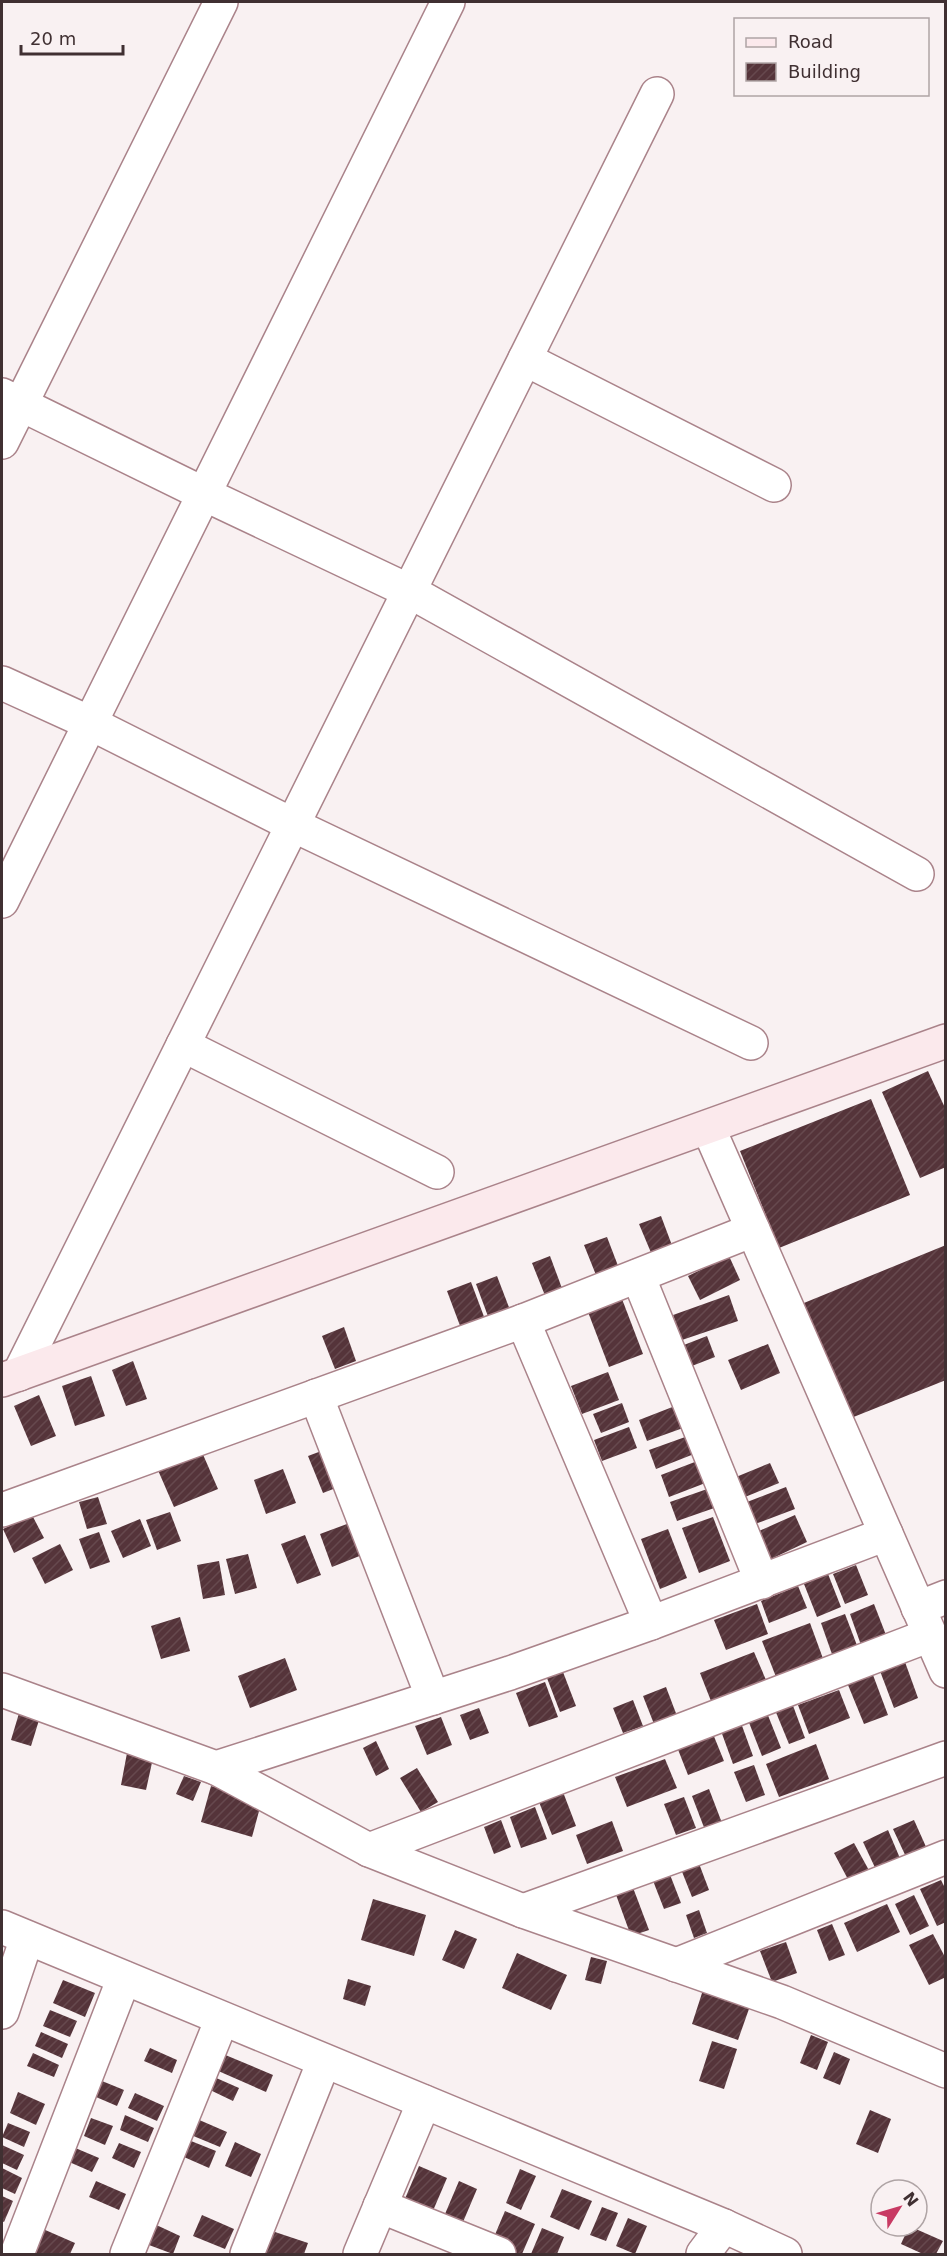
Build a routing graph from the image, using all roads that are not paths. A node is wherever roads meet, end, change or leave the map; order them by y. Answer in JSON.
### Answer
{"nodes":[{"id":1,"x":220,"y":2,"type":"edge"},
{"id":2,"x":448,"y":2,"type":"edge"},
{"id":3,"x":657,"y":94,"type":"dead end"},
{"id":4,"x":525,"y":359,"type":"junction"},
{"id":5,"x":11,"y":399,"type":"edge"},
{"id":6,"x":2,"y":442,"type":"edge"},
{"id":7,"x":774,"y":485,"type":"dead end"},
{"id":8,"x":204,"y":494,"type":"junction"},
{"id":9,"x":409,"y":591,"type":"junction"},
{"id":10,"x":2,"y":683,"type":"edge"},
{"id":11,"x":90,"y":723,"type":"junction"},
{"id":12,"x":293,"y":825,"type":"junction"},
{"id":13,"x":917,"y":874,"type":"dead end"},
{"id":14,"x":2,"y":901,"type":"edge"},
{"id":15,"x":945,"y":1041,"type":"edge"},
{"id":16,"x":751,"y":1043,"type":"dead end"},
{"id":17,"x":183,"y":1046,"type":"junction"},
{"id":18,"x":708,"y":1127,"type":"junction"},
{"id":19,"x":437,"y":1172,"type":"dead end"},
{"id":20,"x":753,"y":1230,"type":"junction"},
{"id":21,"x":638,"y":1276,"type":"junction"},
{"id":22,"x":523,"y":1321,"type":"junction"},
{"id":23,"x":10,"y":1377,"type":"edge"},
{"id":24,"x":316,"y":1396,"type":"junction"},
{"id":25,"x":2,"y":1510,"type":"edge"},
{"id":26,"x":886,"y":1534,"type":"junction"},
{"id":27,"x":762,"y":1581,"type":"junction"},
{"id":28,"x":931,"y":1613,"type":"edge"},
{"id":29,"x":651,"y":1623,"type":"junction"},
{"id":30,"x":945,"y":1671,"type":"edge"},
{"id":31,"x":2,"y":1690,"type":"edge"},
{"id":32,"x":433,"y":1698,"type":"junction"},
{"id":33,"x":945,"y":1758,"type":"edge"},
{"id":34,"x":216,"y":1768,"type":"junction"},
{"id":35,"x":369,"y":1850,"type":"junction"},
{"id":36,"x":945,"y":1857,"type":"edge"},
{"id":37,"x":523,"y":1911,"type":"junction"},
{"id":38,"x":14,"y":1932,"type":"edge"},
{"id":39,"x":676,"y":1965,"type":"junction"},
{"id":40,"x":124,"y":1978,"type":"junction"},
{"id":41,"x":2,"y":2012,"type":"edge"},
{"id":42,"x":222,"y":2019,"type":"junction"},
{"id":43,"x":324,"y":2061,"type":"junction"},
{"id":44,"x":945,"y":2071,"type":"edge"},
{"id":45,"x":424,"y":2102,"type":"junction"},
{"id":46,"x":380,"y":2206,"type":"junction"},
{"id":47,"x":724,"y":2226,"type":"junction"},
{"id":48,"x":17,"y":2254,"type":"edge"},
{"id":49,"x":127,"y":2254,"type":"edge"},
{"id":50,"x":247,"y":2254,"type":"edge"},
{"id":51,"x":360,"y":2254,"type":"edge"},
{"id":52,"x":499,"y":2254,"type":"edge"},
{"id":53,"x":703,"y":2254,"type":"edge"},
{"id":54,"x":785,"y":2254,"type":"edge"}],
"edges":[{"from":1,"to":5,"type":"street"},
{"from":2,"to":8,"type":"street"},
{"from":3,"to":4,"type":"street"},
{"from":4,"to":7,"type":"street"},
{"from":4,"to":9,"type":"street"},
{"from":5,"to":6,"type":"street"},
{"from":5,"to":8,"type":"street"},
{"from":8,"to":9,"type":"street"},
{"from":8,"to":11,"type":"street"},
{"from":9,"to":12,"type":"street"},
{"from":9,"to":13,"type":"street"},
{"from":10,"to":11,"type":"street"},
{"from":11,"to":12,"type":"street"},
{"from":11,"to":14,"type":"street"},
{"from":12,"to":16,"type":"street"},
{"from":12,"to":17,"type":"street"},
{"from":15,"to":18,"type":"main road"},
{"from":17,"to":19,"type":"street"},
{"from":17,"to":23,"type":"street"},
{"from":18,"to":20,"type":"street"},
{"from":18,"to":23,"type":"main road"},
{"from":20,"to":21,"type":"street"},
{"from":20,"to":26,"type":"street"},
{"from":21,"to":22,"type":"street"},
{"from":21,"to":27,"type":"street"},
{"from":22,"to":24,"type":"street"},
{"from":22,"to":29,"type":"street"},
{"from":24,"to":25,"type":"street"},
{"from":24,"to":32,"type":"street"},
{"from":26,"to":27,"type":"street"},
{"from":26,"to":28,"type":"street"},
{"from":27,"to":29,"type":"street"},
{"from":28,"to":30,"type":"street"},
{"from":28,"to":35,"type":"street"},
{"from":29,"to":32,"type":"street"},
{"from":31,"to":34,"type":"street"},
{"from":32,"to":34,"type":"street"},
{"from":33,"to":37,"type":"street"},
{"from":34,"to":35,"type":"street"},
{"from":35,"to":37,"type":"street"},
{"from":36,"to":39,"type":"street"},
{"from":37,"to":39,"type":"street"},
{"from":38,"to":40,"type":"street"},
{"from":38,"to":41,"type":"street"},
{"from":39,"to":44,"type":"street"},
{"from":40,"to":42,"type":"street"},
{"from":40,"to":48,"type":"street"},
{"from":42,"to":43,"type":"street"},
{"from":42,"to":49,"type":"street"},
{"from":43,"to":45,"type":"street"},
{"from":43,"to":50,"type":"street"},
{"from":45,"to":46,"type":"street"},
{"from":45,"to":47,"type":"street"},
{"from":46,"to":51,"type":"street"},
{"from":46,"to":52,"type":"street"},
{"from":47,"to":53,"type":"street"},
{"from":47,"to":54,"type":"street"}]}
